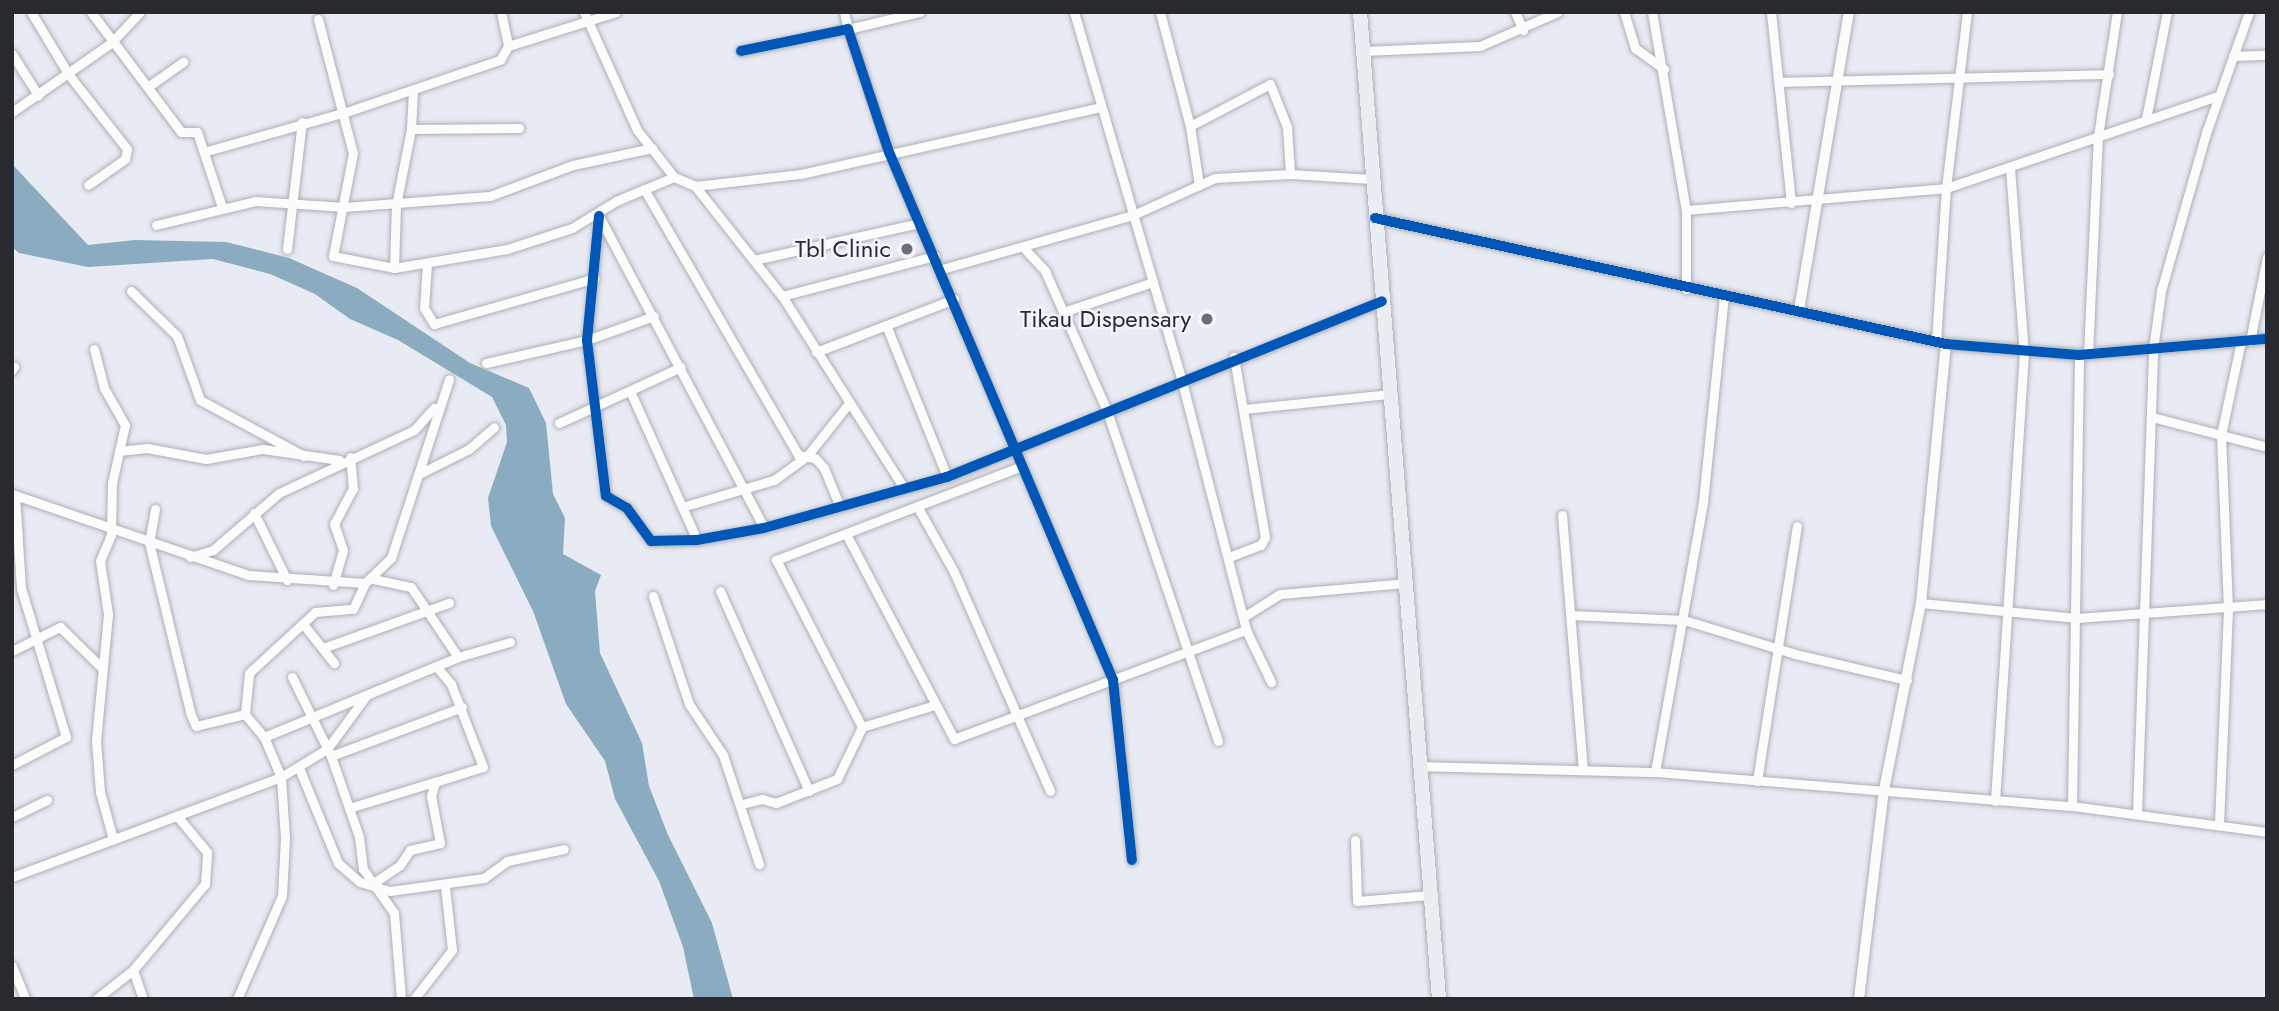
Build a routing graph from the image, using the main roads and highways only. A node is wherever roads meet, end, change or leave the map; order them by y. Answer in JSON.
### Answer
{"nodes":[{"id":1,"x":1360,"y":12,"type":"edge"},
{"id":2,"x":1439,"y":999,"type":"edge"}],
"edges":[{"from":1,"to":2,"type":"main road"}]}
